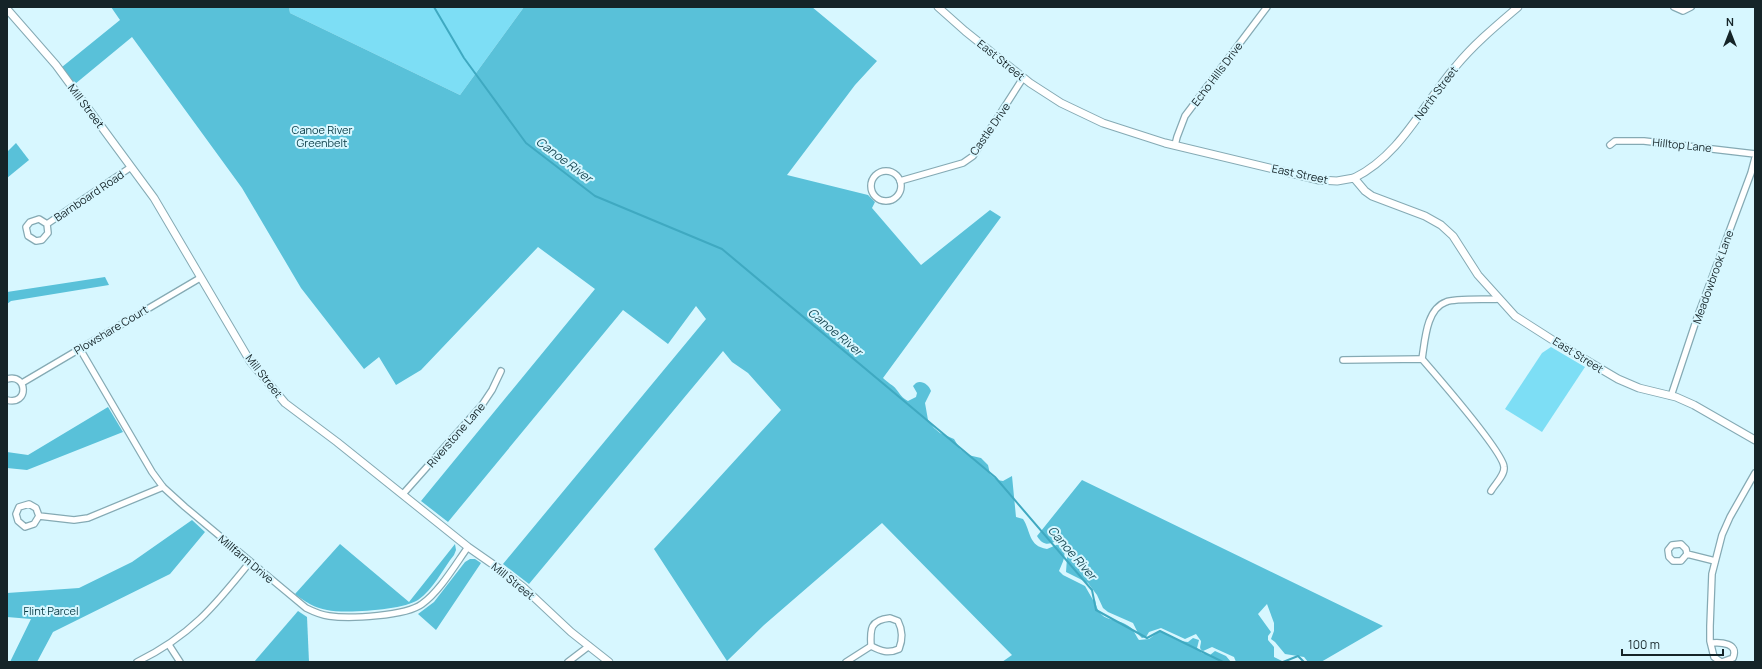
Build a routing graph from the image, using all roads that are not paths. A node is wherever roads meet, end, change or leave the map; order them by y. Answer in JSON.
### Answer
{"nodes":[{"id":1,"x":938,"y":7,"type":"edge"},
{"id":2,"x":1267,"y":7,"type":"edge"},
{"id":3,"x":1518,"y":7,"type":"edge"},
{"id":4,"x":1674,"y":7,"type":"edge"},
{"id":5,"x":1691,"y":7,"type":"edge"},
{"id":6,"x":7,"y":9,"type":"edge"},
{"id":7,"x":1024,"y":78,"type":"junction"},
{"id":8,"x":1175,"y":145,"type":"junction"},
{"id":9,"x":1610,"y":145,"type":"dead end"},
{"id":10,"x":1755,"y":154,"type":"edge"},
{"id":11,"x":1755,"y":158,"type":"edge"},
{"id":12,"x":132,"y":167,"type":"junction"},
{"id":13,"x":1354,"y":178,"type":"junction"},
{"id":14,"x":900,"y":181,"type":"junction"},
{"id":15,"x":47,"y":224,"type":"junction"},
{"id":16,"x":200,"y":278,"type":"junction"},
{"id":17,"x":1498,"y":299,"type":"junction"},
{"id":18,"x":80,"y":349,"type":"junction"},
{"id":19,"x":1422,"y":359,"type":"junction"},
{"id":20,"x":1343,"y":360,"type":"dead end"},
{"id":21,"x":501,"y":371,"type":"dead end"},
{"id":22,"x":7,"y":379,"type":"edge"},
{"id":23,"x":22,"y":383,"type":"junction"},
{"id":24,"x":1671,"y":396,"type":"junction"},
{"id":25,"x":7,"y":400,"type":"edge"},
{"id":26,"x":1755,"y":440,"type":"edge"},
{"id":27,"x":1755,"y":472,"type":"edge"},
{"id":28,"x":163,"y":487,"type":"junction"},
{"id":29,"x":1491,"y":491,"type":"dead end"},
{"id":30,"x":403,"y":494,"type":"junction"},
{"id":31,"x":39,"y":516,"type":"junction"},
{"id":32,"x":468,"y":547,"type":"junction"},
{"id":33,"x":1686,"y":554,"type":"dead end"},
{"id":34,"x":1715,"y":561,"type":"junction"},
{"id":35,"x":250,"y":562,"type":"junction"},
{"id":36,"x":1711,"y":643,"type":"junction"},
{"id":37,"x":169,"y":645,"type":"junction"},
{"id":38,"x":589,"y":646,"type":"junction"},
{"id":39,"x":870,"y":646,"type":"junction"},
{"id":40,"x":137,"y":662,"type":"edge"},
{"id":41,"x":180,"y":662,"type":"edge"},
{"id":42,"x":568,"y":662,"type":"edge"},
{"id":43,"x":609,"y":662,"type":"edge"},
{"id":44,"x":846,"y":662,"type":"edge"},
{"id":45,"x":1722,"y":662,"type":"edge"}],
"edges":[{"from":1,"to":7,"type":"street","name":"East Street"},
{"from":2,"to":8,"type":"street","name":"Echo Hills Drive"},
{"from":3,"to":13,"type":"street","name":"North Street"},
{"from":4,"to":5,"type":"street"},
{"from":6,"to":12,"type":"street","name":"Mill Street"},
{"from":7,"to":8,"type":"street","name":"East Street"},
{"from":7,"to":14,"type":"street","name":"Castle Drive"},
{"from":8,"to":13,"type":"street","name":"East Street"},
{"from":9,"to":10,"type":"street","name":"Hilltop Lane"},
{"from":11,"to":24,"type":"street","name":"Meadowbrook Lane"},
{"from":12,"to":15,"type":"street","name":"Barnboard Road"},
{"from":12,"to":16,"type":"street","name":"Mill Street"},
{"from":13,"to":17,"type":"street","name":"East Street"},
{"from":14,"to":14,"type":"street"},
{"from":15,"to":15,"type":"street","name":"Barnboard Road"},
{"from":16,"to":18,"type":"street","name":"Plowshare Court"},
{"from":16,"to":30,"type":"street","name":"Mill Street"},
{"from":17,"to":19,"type":"street"},
{"from":17,"to":24,"type":"street","name":"East Street"},
{"from":18,"to":23,"type":"street","name":"Plowshare Court"},
{"from":18,"to":28,"type":"street","name":"Millfarm Drive"},
{"from":19,"to":20,"type":"street"},
{"from":19,"to":29,"type":"street"},
{"from":21,"to":30,"type":"street","name":"Riverstone Lane"},
{"from":22,"to":23,"type":"street"},
{"from":23,"to":25,"type":"street"},
{"from":24,"to":26,"type":"street","name":"East Street"},
{"from":27,"to":34,"type":"street"},
{"from":28,"to":31,"type":"street"},
{"from":28,"to":35,"type":"street","name":"Millfarm Drive"},
{"from":30,"to":32,"type":"street","name":"Mill Street"},
{"from":31,"to":31,"type":"street"},
{"from":32,"to":35,"type":"street","name":"Millfarm Drive"},
{"from":32,"to":38,"type":"street","name":"Mill Street"},
{"from":33,"to":34,"type":"street"},
{"from":34,"to":36,"type":"street"},
{"from":35,"to":37,"type":"street"},
{"from":36,"to":45,"type":"street"},
{"from":36,"to":45,"type":"street"},
{"from":37,"to":40,"type":"street"},
{"from":37,"to":41,"type":"street"},
{"from":38,"to":42,"type":"street"},
{"from":38,"to":43,"type":"street","name":"Mill Street"},
{"from":39,"to":39,"type":"street"},
{"from":39,"to":44,"type":"street"}]}
